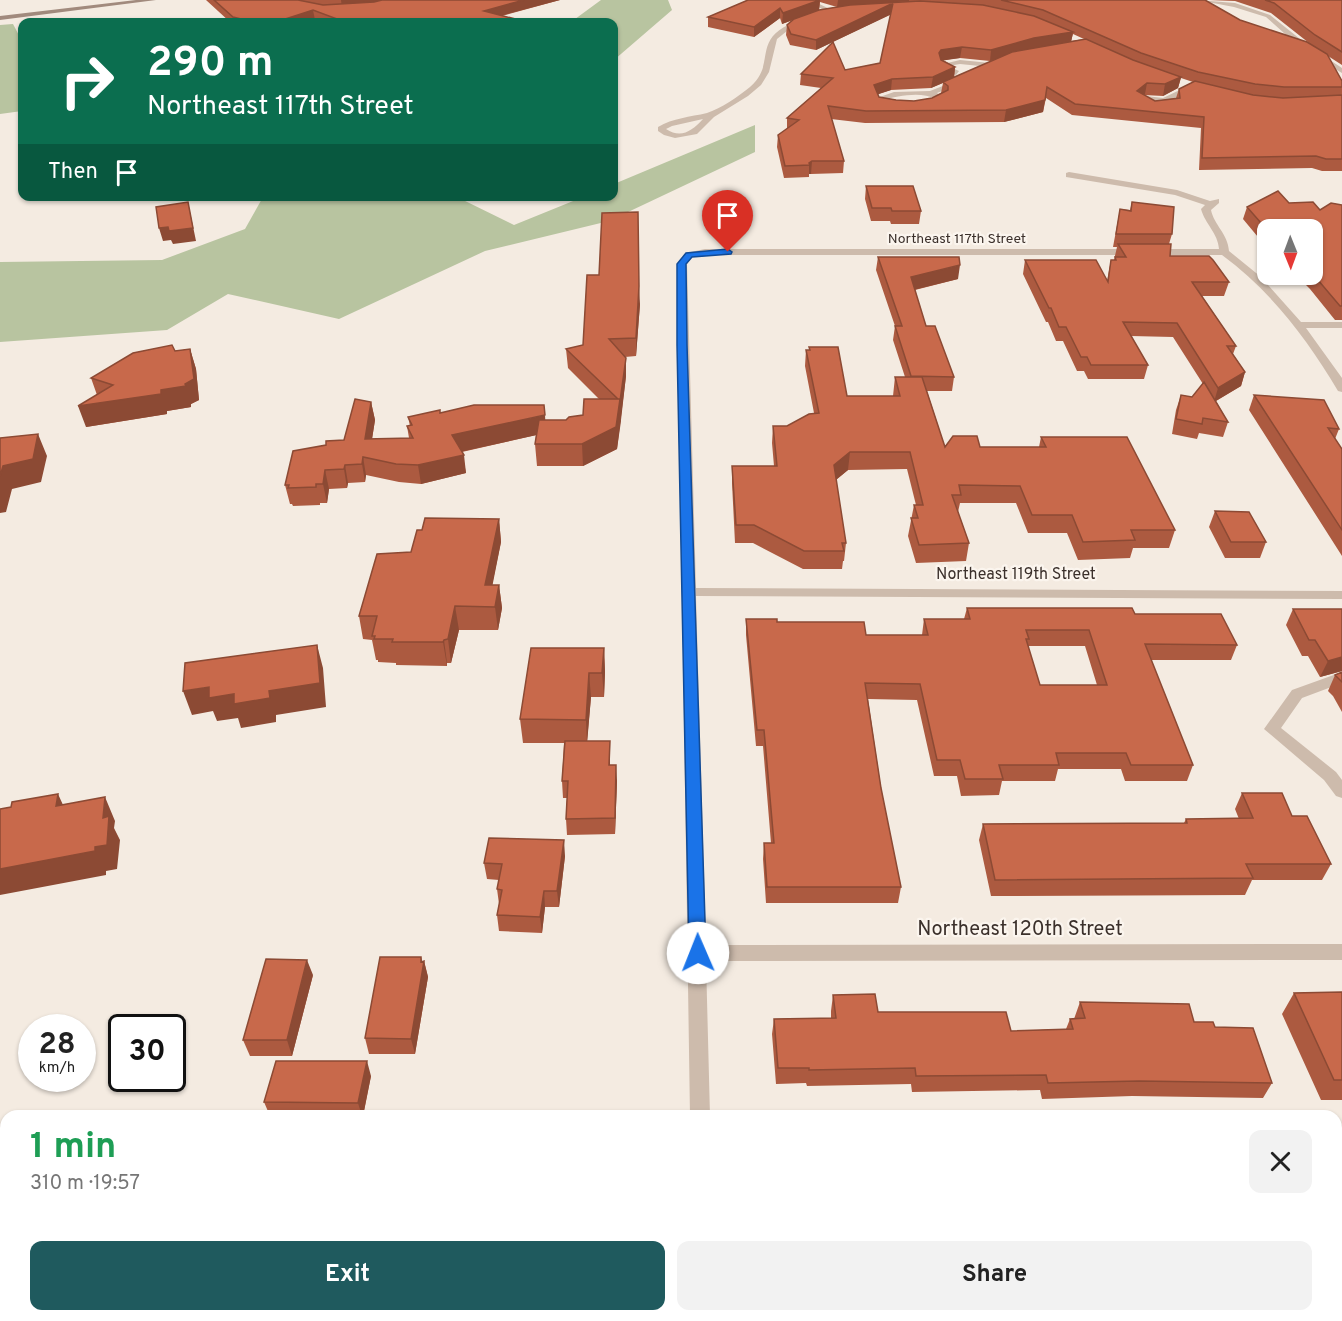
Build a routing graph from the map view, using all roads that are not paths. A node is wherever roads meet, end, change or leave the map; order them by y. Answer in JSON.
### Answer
{"nodes":[{"id":1,"x":153,"y":0,"type":"edge"},
{"id":2,"x":806,"y":0,"type":"edge"},
{"id":3,"x":1193,"y":0,"type":"edge"},
{"id":4,"x":1200,"y":0,"type":"edge"},
{"id":5,"x":1208,"y":9,"type":"edge"},
{"id":6,"x":823,"y":15,"type":"edge"},
{"id":7,"x":0,"y":18,"type":"edge"},
{"id":8,"x":812,"y":18,"type":"edge"},
{"id":9,"x":1285,"y":44,"type":"edge"},
{"id":10,"x":1307,"y":49,"type":"junction"},
{"id":11,"x":1000,"y":62,"type":"edge"},
{"id":12,"x":990,"y":65,"type":"junction"},
{"id":13,"x":1342,"y":71,"type":"edge"},
{"id":14,"x":971,"y":74,"type":"edge"},
{"id":15,"x":1179,"y":85,"type":"edge"},
{"id":16,"x":1189,"y":89,"type":"junction"},
{"id":17,"x":1199,"y":91,"type":"edge"},
{"id":18,"x":931,"y":93,"type":"junction"},
{"id":19,"x":1164,"y":100,"type":"edge"},
{"id":20,"x":919,"y":106,"type":"edge"},
{"id":21,"x":899,"y":107,"type":"edge"},
{"id":22,"x":712,"y":114,"type":"junction"},
{"id":23,"x":1069,"y":175,"type":"dead end"},
{"id":24,"x":1224,"y":252,"type":"junction"},
{"id":25,"x":1298,"y":325,"type":"junction"},
{"id":26,"x":1342,"y":325,"type":"edge"},
{"id":27,"x":1342,"y":389,"type":"edge"},
{"id":28,"x":690,"y":592,"type":"junction"},
{"id":29,"x":1342,"y":595,"type":"edge"},
{"id":30,"x":1342,"y":677,"type":"edge"},
{"id":31,"x":1342,"y":792,"type":"edge"},
{"id":32,"x":1342,"y":952,"type":"edge"},
{"id":33,"x":698,"y":953,"type":"junction"},
{"id":34,"x":700,"y":1110,"type":"edge"}],
"edges":[{"from":1,"to":7,"type":"main road"},
{"from":2,"to":6,"type":"street"},
{"from":3,"to":5,"type":"street"},
{"from":4,"to":10,"type":"street"},
{"from":8,"to":22,"type":"street"},
{"from":9,"to":10,"type":"street"},
{"from":10,"to":13,"type":"street"},
{"from":11,"to":12,"type":"street"},
{"from":12,"to":14,"type":"street"},
{"from":12,"to":18,"type":"street"},
{"from":15,"to":16,"type":"street"},
{"from":16,"to":17,"type":"street"},
{"from":16,"to":19,"type":"street"},
{"from":18,"to":20,"type":"street"},
{"from":18,"to":21,"type":"street"},
{"from":22,"to":22,"type":"street"},
{"from":23,"to":24,"type":"street"},
{"from":24,"to":25,"type":"street"},
{"from":24,"to":28,"type":"street","name":"Northeast 117th Street"},
{"from":25,"to":26,"type":"street"},
{"from":25,"to":27,"type":"street"},
{"from":28,"to":29,"type":"street","name":"Northeast 119th Street"},
{"from":28,"to":33,"type":"street"},
{"from":30,"to":31,"type":"street"},
{"from":32,"to":33,"type":"street","name":"Northeast 120th Street"},
{"from":33,"to":34,"type":"street"}]}
